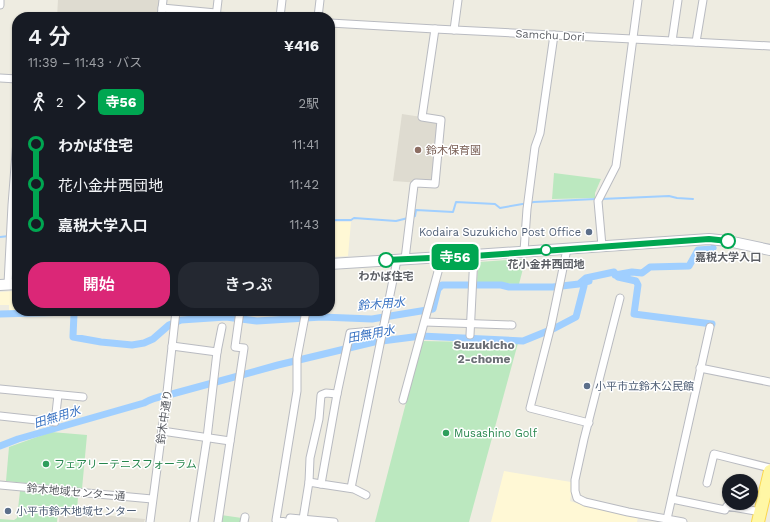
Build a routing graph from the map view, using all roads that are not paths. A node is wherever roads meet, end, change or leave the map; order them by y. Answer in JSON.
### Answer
{"nodes":[{"id":1,"x":0,"y":0,"type":"edge"},
{"id":2,"x":163,"y":0,"type":"edge"},
{"id":3,"x":218,"y":0,"type":"edge"},
{"id":4,"x":282,"y":0,"type":"edge"},
{"id":5,"x":320,"y":0,"type":"edge"},
{"id":6,"x":458,"y":0,"type":"edge"},
{"id":7,"x":638,"y":0,"type":"edge"},
{"id":8,"x":678,"y":0,"type":"edge"},
{"id":9,"x":703,"y":0,"type":"edge"},
{"id":10,"x":0,"y":5,"type":"edge"},
{"id":11,"x":162,"y":8,"type":"junction"},
{"id":12,"x":162,"y":12,"type":"edge"},
{"id":13,"x":193,"y":12,"type":"edge"},
{"id":14,"x":216,"y":12,"type":"edge"},
{"id":15,"x":281,"y":12,"type":"edge"},
{"id":16,"x":319,"y":12,"type":"edge"},
{"id":17,"x":335,"y":23,"type":"edge"},
{"id":18,"x":435,"y":29,"type":"junction"},
{"id":19,"x":454,"y":30,"type":"junction"},
{"id":20,"x":554,"y":35,"type":"junction"},
{"id":21,"x":633,"y":39,"type":"junction"},
{"id":22,"x":672,"y":41,"type":"junction"},
{"id":23,"x":696,"y":42,"type":"junction"},
{"id":24,"x":770,"y":46,"type":"edge"},
{"id":25,"x":0,"y":78,"type":"edge"},
{"id":26,"x":12,"y":79,"type":"edge"},
{"id":27,"x":12,"y":205,"type":"edge"},
{"id":28,"x":602,"y":246,"type":"junction"},
{"id":29,"x":567,"y":249,"type":"junction"},
{"id":30,"x":770,"y":250,"type":"edge"},
{"id":31,"x":524,"y":251,"type":"junction"},
{"id":32,"x":474,"y":256,"type":"junction"},
{"id":33,"x":442,"y":257,"type":"junction"},
{"id":34,"x":401,"y":260,"type":"junction"},
{"id":35,"x":335,"y":264,"type":"edge"},
{"id":36,"x":8,"y":284,"type":"edge"},
{"id":37,"x":620,"y":298,"type":"dead end"},
{"id":38,"x":176,"y":316,"type":"edge"},
{"id":39,"x":239,"y":316,"type":"edge"},
{"id":40,"x":305,"y":316,"type":"edge"},
{"id":41,"x":425,"y":322,"type":"junction"},
{"id":42,"x":470,"y":324,"type":"junction"},
{"id":43,"x":512,"y":325,"type":"dead end"},
{"id":44,"x":222,"y":327,"type":"dead end"},
{"id":45,"x":710,"y":327,"type":"dead end"},
{"id":46,"x":384,"y":330,"type":"junction"},
{"id":47,"x":470,"y":335,"type":"dead end"},
{"id":48,"x":172,"y":346,"type":"junction"},
{"id":49,"x":218,"y":352,"type":"junction"},
{"id":50,"x":700,"y":368,"type":"junction"},
{"id":51,"x":770,"y":382,"type":"edge"},
{"id":52,"x":0,"y":389,"type":"edge"},
{"id":53,"x":338,"y":394,"type":"junction"},
{"id":54,"x":58,"y":395,"type":"junction"},
{"id":55,"x":83,"y":397,"type":"dead end"},
{"id":56,"x":403,"y":400,"type":"dead end"},
{"id":57,"x":0,"y":416,"type":"edge"},
{"id":58,"x":589,"y":423,"type":"junction"},
{"id":59,"x":162,"y":431,"type":"junction"},
{"id":60,"x":207,"y":438,"type":"junction"},
{"id":61,"x":230,"y":441,"type":"junction"},
{"id":62,"x":769,"y":476,"type":"edge"},
{"id":63,"x":309,"y":482,"type":"junction"},
{"id":64,"x":707,"y":483,"type":"dead end"},
{"id":65,"x":321,"y":484,"type":"junction"},
{"id":66,"x":0,"y":486,"type":"edge"},
{"id":67,"x":351,"y":488,"type":"junction"},
{"id":68,"x":366,"y":495,"type":"dead end"},
{"id":69,"x":152,"y":499,"type":"junction"},
{"id":70,"x":672,"y":499,"type":"junction"},
{"id":71,"x":760,"y":517,"type":"edge"},
{"id":72,"x":304,"y":518,"type":"junction"},
{"id":73,"x":667,"y":519,"type":"junction"},
{"id":74,"x":150,"y":522,"type":"edge"},
{"id":75,"x":194,"y":522,"type":"edge"},
{"id":76,"x":218,"y":522,"type":"edge"},
{"id":77,"x":285,"y":522,"type":"edge"},
{"id":78,"x":289,"y":522,"type":"edge"},
{"id":79,"x":334,"y":522,"type":"edge"},
{"id":80,"x":683,"y":522,"type":"edge"}],
"edges":[{"from":1,"to":10,"type":"street"},
{"from":2,"to":11,"type":"street"},
{"from":3,"to":14,"type":"street"},
{"from":4,"to":15,"type":"street"},
{"from":5,"to":16,"type":"street"},
{"from":6,"to":19,"type":"street"},
{"from":7,"to":21,"type":"street"},
{"from":8,"to":22,"type":"street"},
{"from":9,"to":23,"type":"street"},
{"from":11,"to":12,"type":"street"},
{"from":11,"to":13,"type":"street"},
{"from":17,"to":18,"type":"street","name":"Samchu Dori"},
{"from":18,"to":19,"type":"street","name":"Samchu Dori"},
{"from":18,"to":34,"type":"street"},
{"from":19,"to":20,"type":"street","name":"Samchu Dori"},
{"from":20,"to":21,"type":"street","name":"Samchu Dori"},
{"from":20,"to":31,"type":"street"},
{"from":21,"to":22,"type":"street","name":"Samchu Dori"},
{"from":21,"to":28,"type":"street"},
{"from":22,"to":23,"type":"street","name":"Samchu Dori"},
{"from":23,"to":24,"type":"street","name":"Samchu Dori"},
{"from":25,"to":26,"type":"street"},
{"from":27,"to":36,"type":"street"},
{"from":28,"to":29,"type":"main road"},
{"from":28,"to":30,"type":"main road"},
{"from":29,"to":31,"type":"main road"},
{"from":29,"to":58,"type":"street"},
{"from":31,"to":32,"type":"main road"},
{"from":32,"to":33,"type":"main road"},
{"from":32,"to":42,"type":"street"},
{"from":33,"to":34,"type":"main road"},
{"from":33,"to":41,"type":"street"},
{"from":34,"to":35,"type":"main road"},
{"from":34,"to":46,"type":"street"},
{"from":37,"to":58,"type":"street"},
{"from":38,"to":48,"type":"street","name":"鈴木中通り"},
{"from":39,"to":61,"type":"street"},
{"from":40,"to":77,"type":"street"},
{"from":41,"to":42,"type":"street"},
{"from":41,"to":56,"type":"street"},
{"from":42,"to":43,"type":"street"},
{"from":42,"to":47,"type":"street"},
{"from":44,"to":49,"type":"street"},
{"from":45,"to":50,"type":"street"},
{"from":46,"to":53,"type":"street"},
{"from":46,"to":67,"type":"street"},
{"from":48,"to":49,"type":"street"},
{"from":48,"to":59,"type":"street","name":"鈴木中通り"},
{"from":49,"to":60,"type":"street"},
{"from":50,"to":51,"type":"street"},
{"from":50,"to":70,"type":"street"},
{"from":52,"to":54,"type":"street"},
{"from":53,"to":63,"type":"street"},
{"from":53,"to":65,"type":"street"},
{"from":54,"to":55,"type":"street"},
{"from":54,"to":57,"type":"street"},
{"from":58,"to":73,"type":"street"},
{"from":59,"to":60,"type":"street"},
{"from":59,"to":69,"type":"street","name":"鈴木中通り"},
{"from":60,"to":61,"type":"street"},
{"from":60,"to":75,"type":"street"},
{"from":61,"to":76,"type":"street"},
{"from":62,"to":64,"type":"street"},
{"from":62,"to":71,"type":"main road"},
{"from":63,"to":65,"type":"street"},
{"from":63,"to":72,"type":"street"},
{"from":65,"to":67,"type":"street"},
{"from":66,"to":69,"type":"street","name":"鈴木地域センター通"},
{"from":67,"to":68,"type":"street"},
{"from":69,"to":74,"type":"street","name":"鈴木中通り"},
{"from":70,"to":71,"type":"street"},
{"from":70,"to":73,"type":"street"},
{"from":72,"to":78,"type":"street"},
{"from":72,"to":79,"type":"street"},
{"from":73,"to":80,"type":"street"}]}
